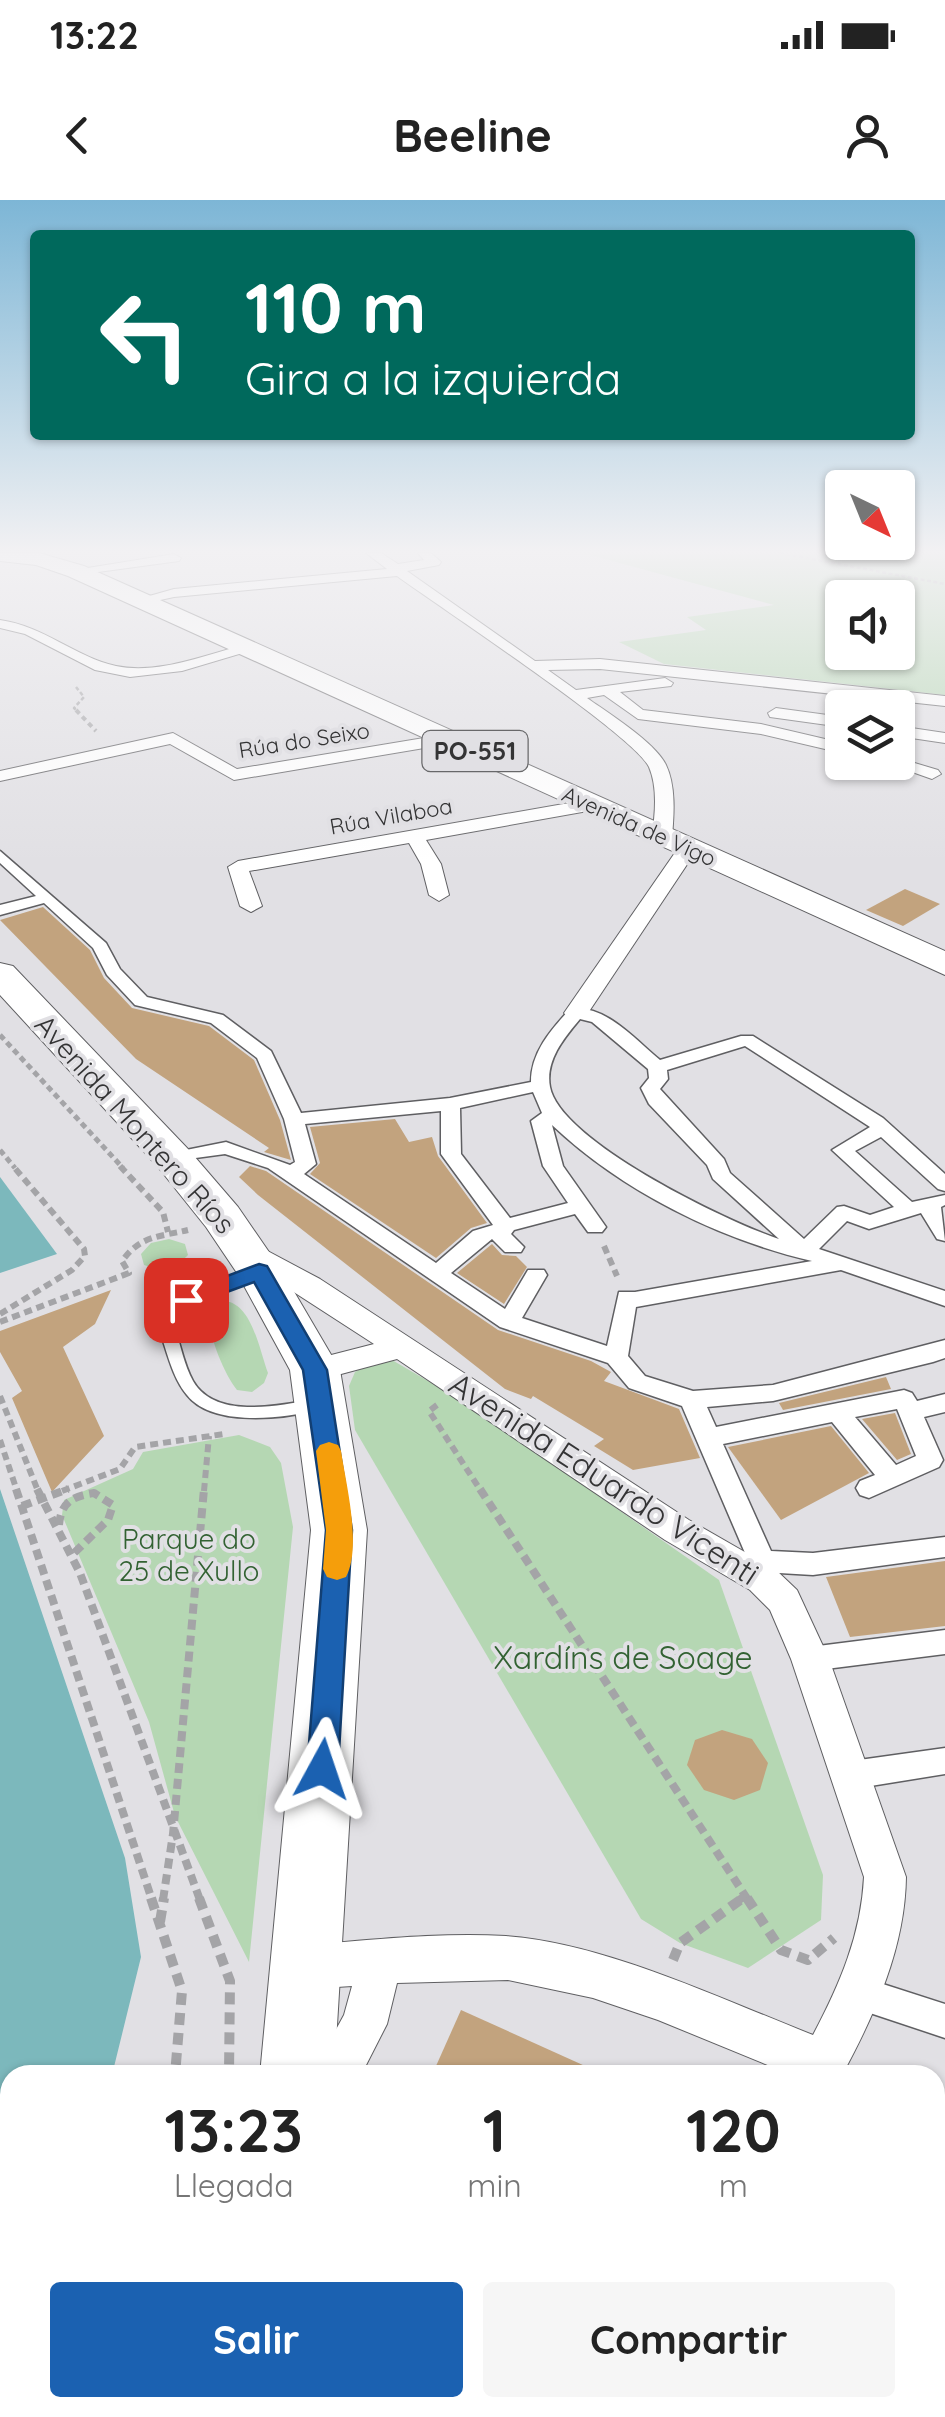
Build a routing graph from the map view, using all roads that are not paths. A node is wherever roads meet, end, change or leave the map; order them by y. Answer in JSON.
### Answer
{"nodes":[{"id":1,"x":82,"y":656,"type":"edge"},
{"id":2,"x":211,"y":656,"type":"edge"},
{"id":3,"x":265,"y":656,"type":"edge"},
{"id":4,"x":521,"y":656,"type":"edge"},
{"id":5,"x":535,"y":666,"type":"junction"},
{"id":6,"x":609,"y":691,"type":"junction"},
{"id":7,"x":574,"y":695,"type":"junction"},
{"id":8,"x":945,"y":701,"type":"edge"},
{"id":9,"x":825,"y":704,"type":"edge"},
{"id":10,"x":915,"y":716,"type":"edge"},
{"id":11,"x":822,"y":719,"type":"junction"},
{"id":12,"x":825,"y":719,"type":"edge"},
{"id":13,"x":945,"y":720,"type":"edge"},
{"id":14,"x":915,"y":734,"type":"edge"},
{"id":15,"x":808,"y":738,"type":"junction"},
{"id":16,"x":945,"y":738,"type":"edge"},
{"id":17,"x":448,"y":739,"type":"junction"},
{"id":18,"x":825,"y":743,"type":"edge"},
{"id":19,"x":945,"y":758,"type":"edge"},
{"id":20,"x":938,"y":775,"type":"edge"},
{"id":21,"x":0,"y":776,"type":"edge"},
{"id":22,"x":592,"y":805,"type":"junction"},
{"id":23,"x":415,"y":837,"type":"junction"},
{"id":24,"x":675,"y":842,"type":"junction"},
{"id":25,"x":0,"y":855,"type":"edge"},
{"id":26,"x":439,"y":895,"type":"dead end"},
{"id":27,"x":46,"y":898,"type":"junction"},
{"id":28,"x":251,"y":906,"type":"dead end"},
{"id":29,"x":0,"y":910,"type":"edge"},
{"id":30,"x":945,"y":964,"type":"edge"},
{"id":31,"x":2,"y":979,"type":"edge"},
{"id":32,"x":576,"y":1012,"type":"junction"},
{"id":33,"x":657,"y":1067,"type":"junction"},
{"id":34,"x":541,"y":1081,"type":"junction"},
{"id":35,"x":450,"y":1104,"type":"junction"},
{"id":36,"x":553,"y":1116,"type":"junction"},
{"id":37,"x":294,"y":1119,"type":"junction"},
{"id":38,"x":882,"y":1128,"type":"junction"},
{"id":39,"x":173,"y":1158,"type":"junction"},
{"id":40,"x":291,"y":1174,"type":"junction"},
{"id":41,"x":945,"y":1185,"type":"edge"},
{"id":42,"x":938,"y":1201,"type":"edge"},
{"id":43,"x":580,"y":1206,"type":"junction"},
{"id":44,"x":908,"y":1209,"type":"junction"},
{"id":45,"x":595,"y":1227,"type":"road end"},
{"id":46,"x":508,"y":1233,"type":"junction"},
{"id":47,"x":945,"y":1234,"type":"edge"},
{"id":48,"x":241,"y":1245,"type":"junction"},
{"id":49,"x":804,"y":1251,"type":"junction"},
{"id":50,"x":844,"y":1263,"type":"junction"},
{"id":51,"x":436,"y":1274,"type":"junction"},
{"id":52,"x":536,"y":1275,"type":"dead end"},
{"id":53,"x":945,"y":1299,"type":"edge"},
{"id":54,"x":508,"y":1322,"type":"junction"},
{"id":55,"x":398,"y":1348,"type":"junction"},
{"id":56,"x":945,"y":1348,"type":"edge"},
{"id":57,"x":616,"y":1356,"type":"junction"},
{"id":58,"x":895,"y":1364,"type":"junction"},
{"id":59,"x":319,"y":1387,"type":"junction"},
{"id":60,"x":692,"y":1400,"type":"junction"},
{"id":61,"x":926,"y":1408,"type":"edge"},
{"id":62,"x":838,"y":1413,"type":"junction"},
{"id":63,"x":706,"y":1438,"type":"junction"},
{"id":64,"x":945,"y":1547,"type":"edge"},
{"id":65,"x":751,"y":1563,"type":"junction"},
{"id":66,"x":945,"y":1642,"type":"edge"},
{"id":67,"x":810,"y":1659,"type":"junction"},
{"id":68,"x":945,"y":1761,"type":"edge"},
{"id":69,"x":852,"y":1774,"type":"junction"},
{"id":70,"x":380,"y":1964,"type":"junction"},
{"id":71,"x":306,"y":1968,"type":"junction"},
{"id":72,"x":858,"y":1993,"type":"junction"},
{"id":73,"x":945,"y":2022,"type":"edge"},
{"id":74,"x":298,"y":2065,"type":"edge"},
{"id":75,"x":341,"y":2065,"type":"edge"},
{"id":76,"x":813,"y":2065,"type":"edge"},
{"id":77,"x":822,"y":2065,"type":"edge"}],
"edges":[{"from":1,"to":2,"type":"street"},
{"from":3,"to":17,"type":"main road","name":"Avenida de Vigo","number":"PO-551"},
{"from":4,"to":5,"type":"street"},
{"from":5,"to":7,"type":"street"},
{"from":5,"to":8,"type":"street"},
{"from":6,"to":7,"type":"street"},
{"from":6,"to":9,"type":"street"},
{"from":6,"to":11,"type":"street"},
{"from":6,"to":15,"type":"street"},
{"from":7,"to":24,"type":"street"},
{"from":10,"to":13,"type":"street"},
{"from":11,"to":12,"type":"street"},
{"from":11,"to":15,"type":"street"},
{"from":14,"to":16,"type":"street"},
{"from":15,"to":18,"type":"street"},
{"from":17,"to":21,"type":"street","name":"Rúa do Seixo"},
{"from":17,"to":22,"type":"main road","name":"Avenida de Vigo","number":"PO-551"},
{"from":19,"to":20,"type":"street"},
{"from":22,"to":23,"type":"street","name":"Rúa Vilaboa"},
{"from":22,"to":24,"type":"main road","name":"Avenida de Vigo","number":"PO-551"},
{"from":23,"to":26,"type":"street"},
{"from":23,"to":28,"type":"street","name":"Rúa Vilaboa"},
{"from":24,"to":30,"type":"main road","name":"Avenida de Vigo","number":"PO-551"},
{"from":24,"to":32,"type":"street"},
{"from":25,"to":27,"type":"street"},
{"from":27,"to":29,"type":"street"},
{"from":27,"to":37,"type":"street"},
{"from":31,"to":39,"type":"main road","name":"Avenida Montero Ríos"},
{"from":32,"to":33,"type":"street"},
{"from":32,"to":34,"type":"street"},
{"from":33,"to":38,"type":"street"},
{"from":33,"to":49,"type":"street"},
{"from":34,"to":35,"type":"street"},
{"from":34,"to":36,"type":"street"},
{"from":35,"to":37,"type":"street"},
{"from":35,"to":46,"type":"street"},
{"from":36,"to":43,"type":"street"},
{"from":36,"to":49,"type":"street"},
{"from":37,"to":40,"type":"street"},
{"from":38,"to":41,"type":"street"},
{"from":38,"to":44,"type":"street"},
{"from":39,"to":40,"type":"street"},
{"from":39,"to":48,"type":"main road","name":"Avenida Montero Ríos"},
{"from":40,"to":51,"type":"street"},
{"from":42,"to":44,"type":"street"},
{"from":42,"to":47,"type":"street"},
{"from":43,"to":45,"type":"street"},
{"from":43,"to":46,"type":"street"},
{"from":44,"to":49,"type":"street"},
{"from":46,"to":51,"type":"street"},
{"from":48,"to":55,"type":"street","name":"Avenida Eduardo Vicenti"},
{"from":48,"to":59,"type":"main road","name":"Avenida Montero Ríos"},
{"from":48,"to":59,"type":"lane"},
{"from":49,"to":50,"type":"street"},
{"from":50,"to":53,"type":"street"},
{"from":50,"to":57,"type":"street"},
{"from":51,"to":54,"type":"street"},
{"from":52,"to":54,"type":"street"},
{"from":54,"to":57,"type":"street"},
{"from":55,"to":59,"type":"street"},
{"from":55,"to":65,"type":"street","name":"Avenida Eduardo Vicenti"},
{"from":56,"to":58,"type":"street"},
{"from":57,"to":60,"type":"street"},
{"from":58,"to":60,"type":"street"},
{"from":58,"to":61,"type":"street"},
{"from":59,"to":71,"type":"main road"},
{"from":60,"to":63,"type":"street"},
{"from":61,"to":62,"type":"street"},
{"from":61,"to":62,"type":"street"},
{"from":62,"to":63,"type":"street"},
{"from":63,"to":65,"type":"street"},
{"from":64,"to":65,"type":"street"},
{"from":65,"to":67,"type":"street","name":"Avenida Eduardo Vicenti"},
{"from":66,"to":67,"type":"street"},
{"from":67,"to":69,"type":"street","name":"Avenida Eduardo Vicenti"},
{"from":68,"to":69,"type":"street"},
{"from":69,"to":72,"type":"street","name":"Avenida Eduardo Vicenti"},
{"from":70,"to":71,"type":"street"},
{"from":70,"to":75,"type":"street"},
{"from":70,"to":76,"type":"street"},
{"from":71,"to":74,"type":"main road"},
{"from":72,"to":73,"type":"street"},
{"from":72,"to":77,"type":"street","name":"Avenida Eduardo Vicenti"}]}
